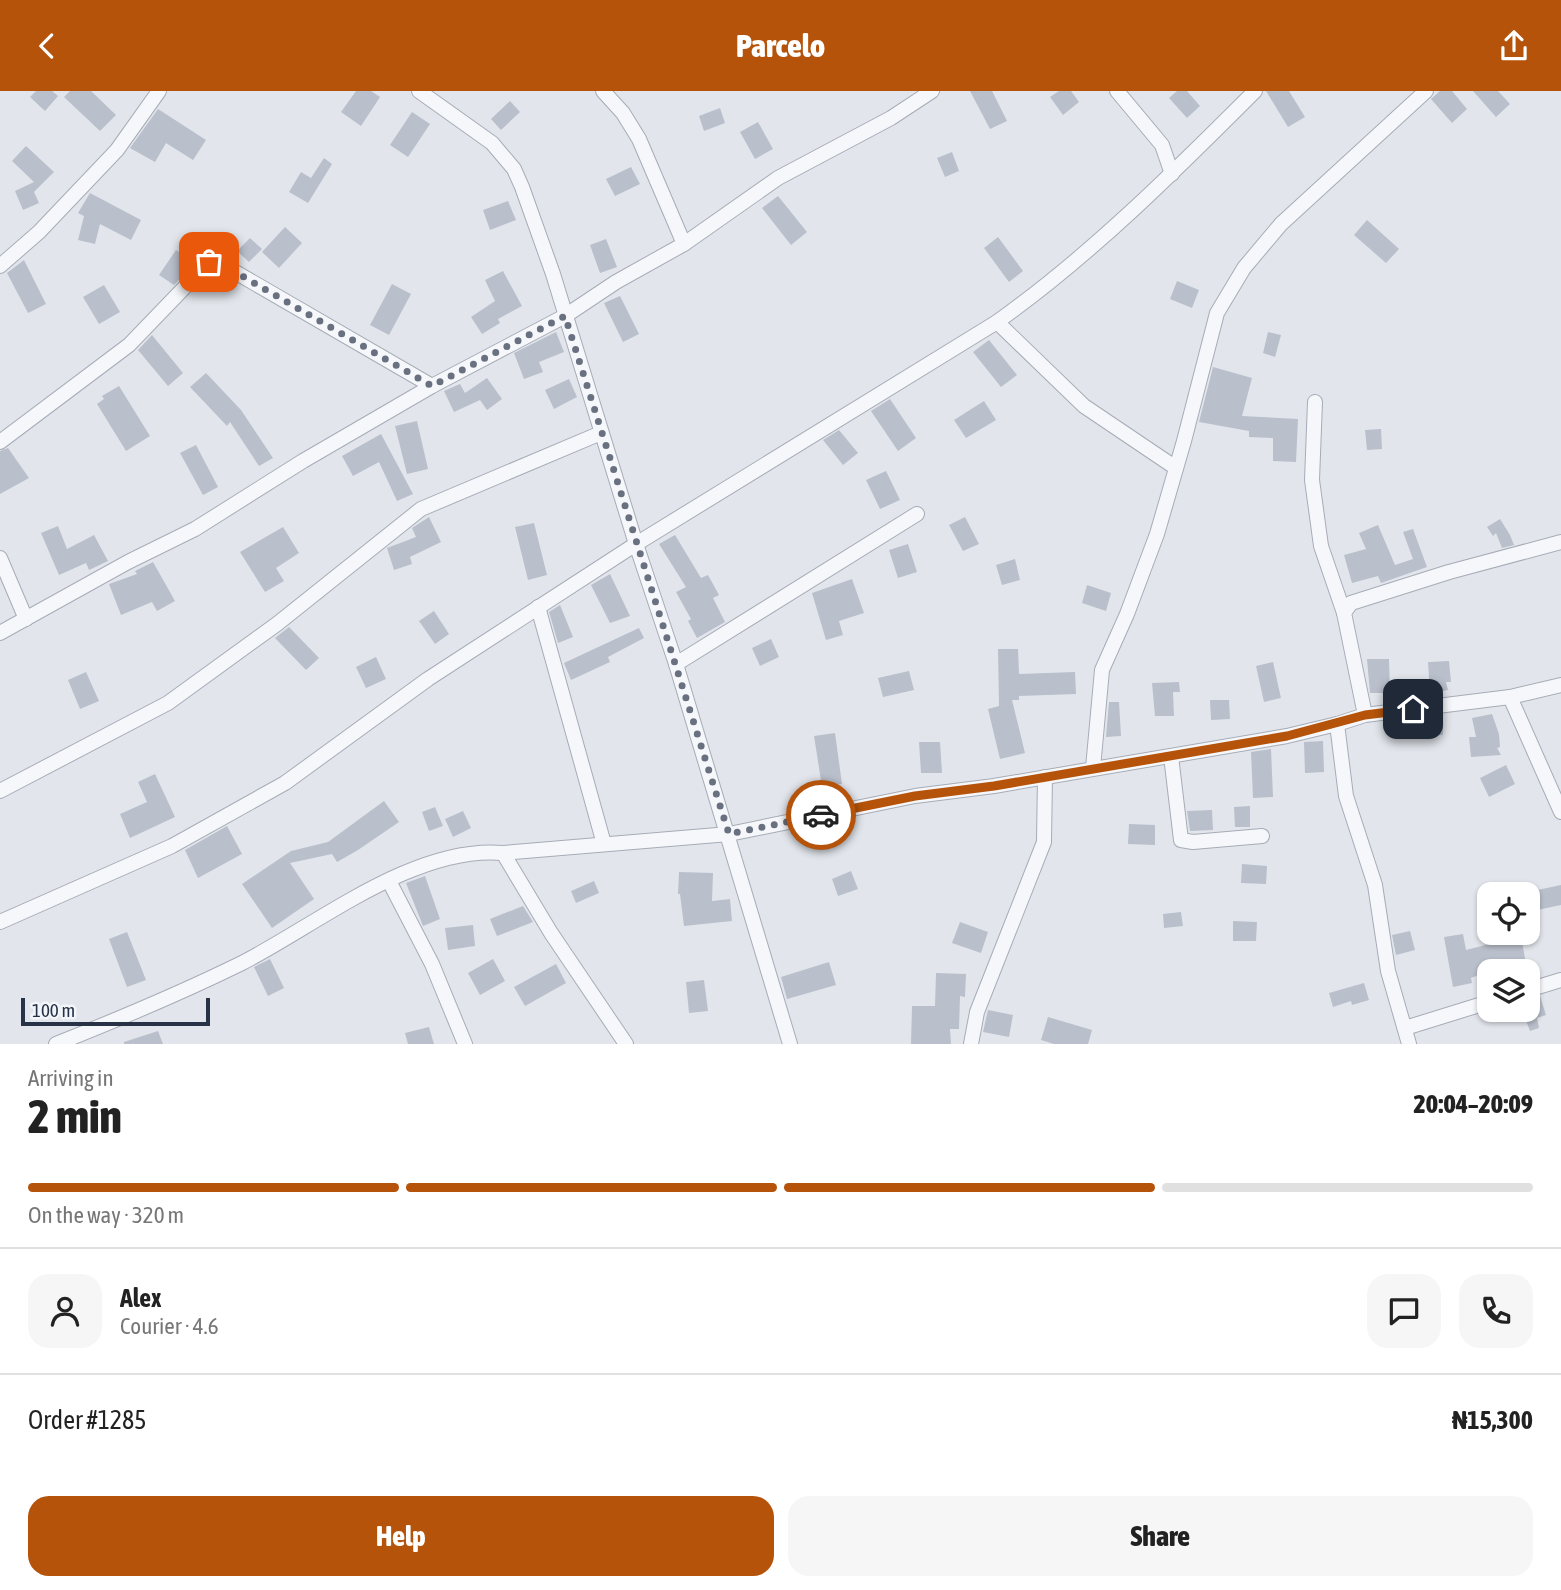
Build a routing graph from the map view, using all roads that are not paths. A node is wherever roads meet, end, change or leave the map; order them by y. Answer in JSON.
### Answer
{"nodes":[{"id":1,"x":159,"y":91,"type":"edge"},
{"id":2,"x":419,"y":91,"type":"edge"},
{"id":3,"x":603,"y":91,"type":"edge"},
{"id":4,"x":932,"y":91,"type":"edge"},
{"id":5,"x":1117,"y":91,"type":"edge"},
{"id":6,"x":1255,"y":91,"type":"edge"},
{"id":7,"x":1426,"y":91,"type":"edge"},
{"id":8,"x":1171,"y":174,"type":"junction"},
{"id":9,"x":684,"y":244,"type":"junction"},
{"id":10,"x":0,"y":266,"type":"edge"},
{"id":11,"x":565,"y":316,"type":"junction"},
{"id":12,"x":997,"y":322,"type":"junction"},
{"id":13,"x":432,"y":386,"type":"junction"},
{"id":14,"x":1315,"y":403,"type":"dead end"},
{"id":15,"x":601,"y":433,"type":"junction"},
{"id":16,"x":0,"y":442,"type":"edge"},
{"id":17,"x":1176,"y":468,"type":"junction"},
{"id":18,"x":917,"y":515,"type":"dead end"},
{"id":19,"x":1561,"y":542,"type":"edge"},
{"id":20,"x":636,"y":544,"type":"junction"},
{"id":21,"x":0,"y":558,"type":"edge"},
{"id":22,"x":538,"y":607,"type":"junction"},
{"id":23,"x":1344,"y":613,"type":"junction"},
{"id":24,"x":26,"y":619,"type":"junction"},
{"id":25,"x":0,"y":633,"type":"edge"},
{"id":26,"x":676,"y":664,"type":"junction"},
{"id":27,"x":1561,"y":685,"type":"edge"},
{"id":28,"x":1510,"y":697,"type":"junction"},
{"id":29,"x":1365,"y":715,"type":"junction"},
{"id":30,"x":1336,"y":724,"type":"junction"},
{"id":31,"x":1171,"y":756,"type":"junction"},
{"id":32,"x":1093,"y":768,"type":"junction"},
{"id":33,"x":1045,"y":777,"type":"junction"},
{"id":34,"x":0,"y":792,"type":"edge"},
{"id":35,"x":1561,"y":812,"type":"edge"},
{"id":36,"x":729,"y":834,"type":"junction"},
{"id":37,"x":1262,"y":836,"type":"dead end"},
{"id":38,"x":604,"y":844,"type":"junction"},
{"id":39,"x":503,"y":853,"type":"junction"},
{"id":40,"x":389,"y":881,"type":"junction"},
{"id":41,"x":0,"y":922,"type":"edge"},
{"id":42,"x":1561,"y":980,"type":"edge"},
{"id":43,"x":1540,"y":986,"type":"edge"},
{"id":44,"x":1477,"y":1006,"type":"edge"},
{"id":45,"x":1405,"y":1028,"type":"junction"},
{"id":46,"x":56,"y":1044,"type":"edge"},
{"id":47,"x":465,"y":1044,"type":"edge"},
{"id":48,"x":626,"y":1044,"type":"edge"},
{"id":49,"x":790,"y":1044,"type":"edge"},
{"id":50,"x":971,"y":1044,"type":"edge"},
{"id":51,"x":1409,"y":1044,"type":"edge"}],
"edges":[{"from":1,"to":10,"type":"street"},
{"from":2,"to":11,"type":"street"},
{"from":3,"to":9,"type":"street"},
{"from":4,"to":9,"type":"street"},
{"from":5,"to":8,"type":"street"},
{"from":6,"to":8,"type":"street"},
{"from":7,"to":17,"type":"street"},
{"from":8,"to":12,"type":"street"},
{"from":9,"to":11,"type":"street"},
{"from":11,"to":13,"type":"street"},
{"from":11,"to":15,"type":"street"},
{"from":12,"to":17,"type":"street"},
{"from":12,"to":20,"type":"street"},
{"from":13,"to":16,"type":"street"},
{"from":13,"to":24,"type":"street"},
{"from":14,"to":23,"type":"street"},
{"from":15,"to":20,"type":"street"},
{"from":15,"to":34,"type":"street"},
{"from":17,"to":32,"type":"street"},
{"from":18,"to":26,"type":"street"},
{"from":19,"to":23,"type":"street"},
{"from":20,"to":22,"type":"street"},
{"from":20,"to":26,"type":"street"},
{"from":21,"to":24,"type":"street"},
{"from":22,"to":38,"type":"street"},
{"from":22,"to":41,"type":"street"},
{"from":23,"to":29,"type":"street"},
{"from":24,"to":25,"type":"street"},
{"from":26,"to":36,"type":"street"},
{"from":27,"to":28,"type":"street"},
{"from":28,"to":29,"type":"street"},
{"from":28,"to":35,"type":"street"},
{"from":29,"to":30,"type":"street"},
{"from":30,"to":31,"type":"street"},
{"from":30,"to":45,"type":"street"},
{"from":31,"to":32,"type":"street"},
{"from":31,"to":37,"type":"street"},
{"from":32,"to":33,"type":"street"},
{"from":33,"to":36,"type":"street"},
{"from":33,"to":50,"type":"street"},
{"from":36,"to":38,"type":"street"},
{"from":36,"to":49,"type":"street"},
{"from":38,"to":39,"type":"street"},
{"from":39,"to":40,"type":"street"},
{"from":39,"to":48,"type":"street"},
{"from":40,"to":46,"type":"street"},
{"from":40,"to":47,"type":"street"},
{"from":42,"to":43,"type":"street"},
{"from":44,"to":45,"type":"street"},
{"from":45,"to":51,"type":"street"}]}
